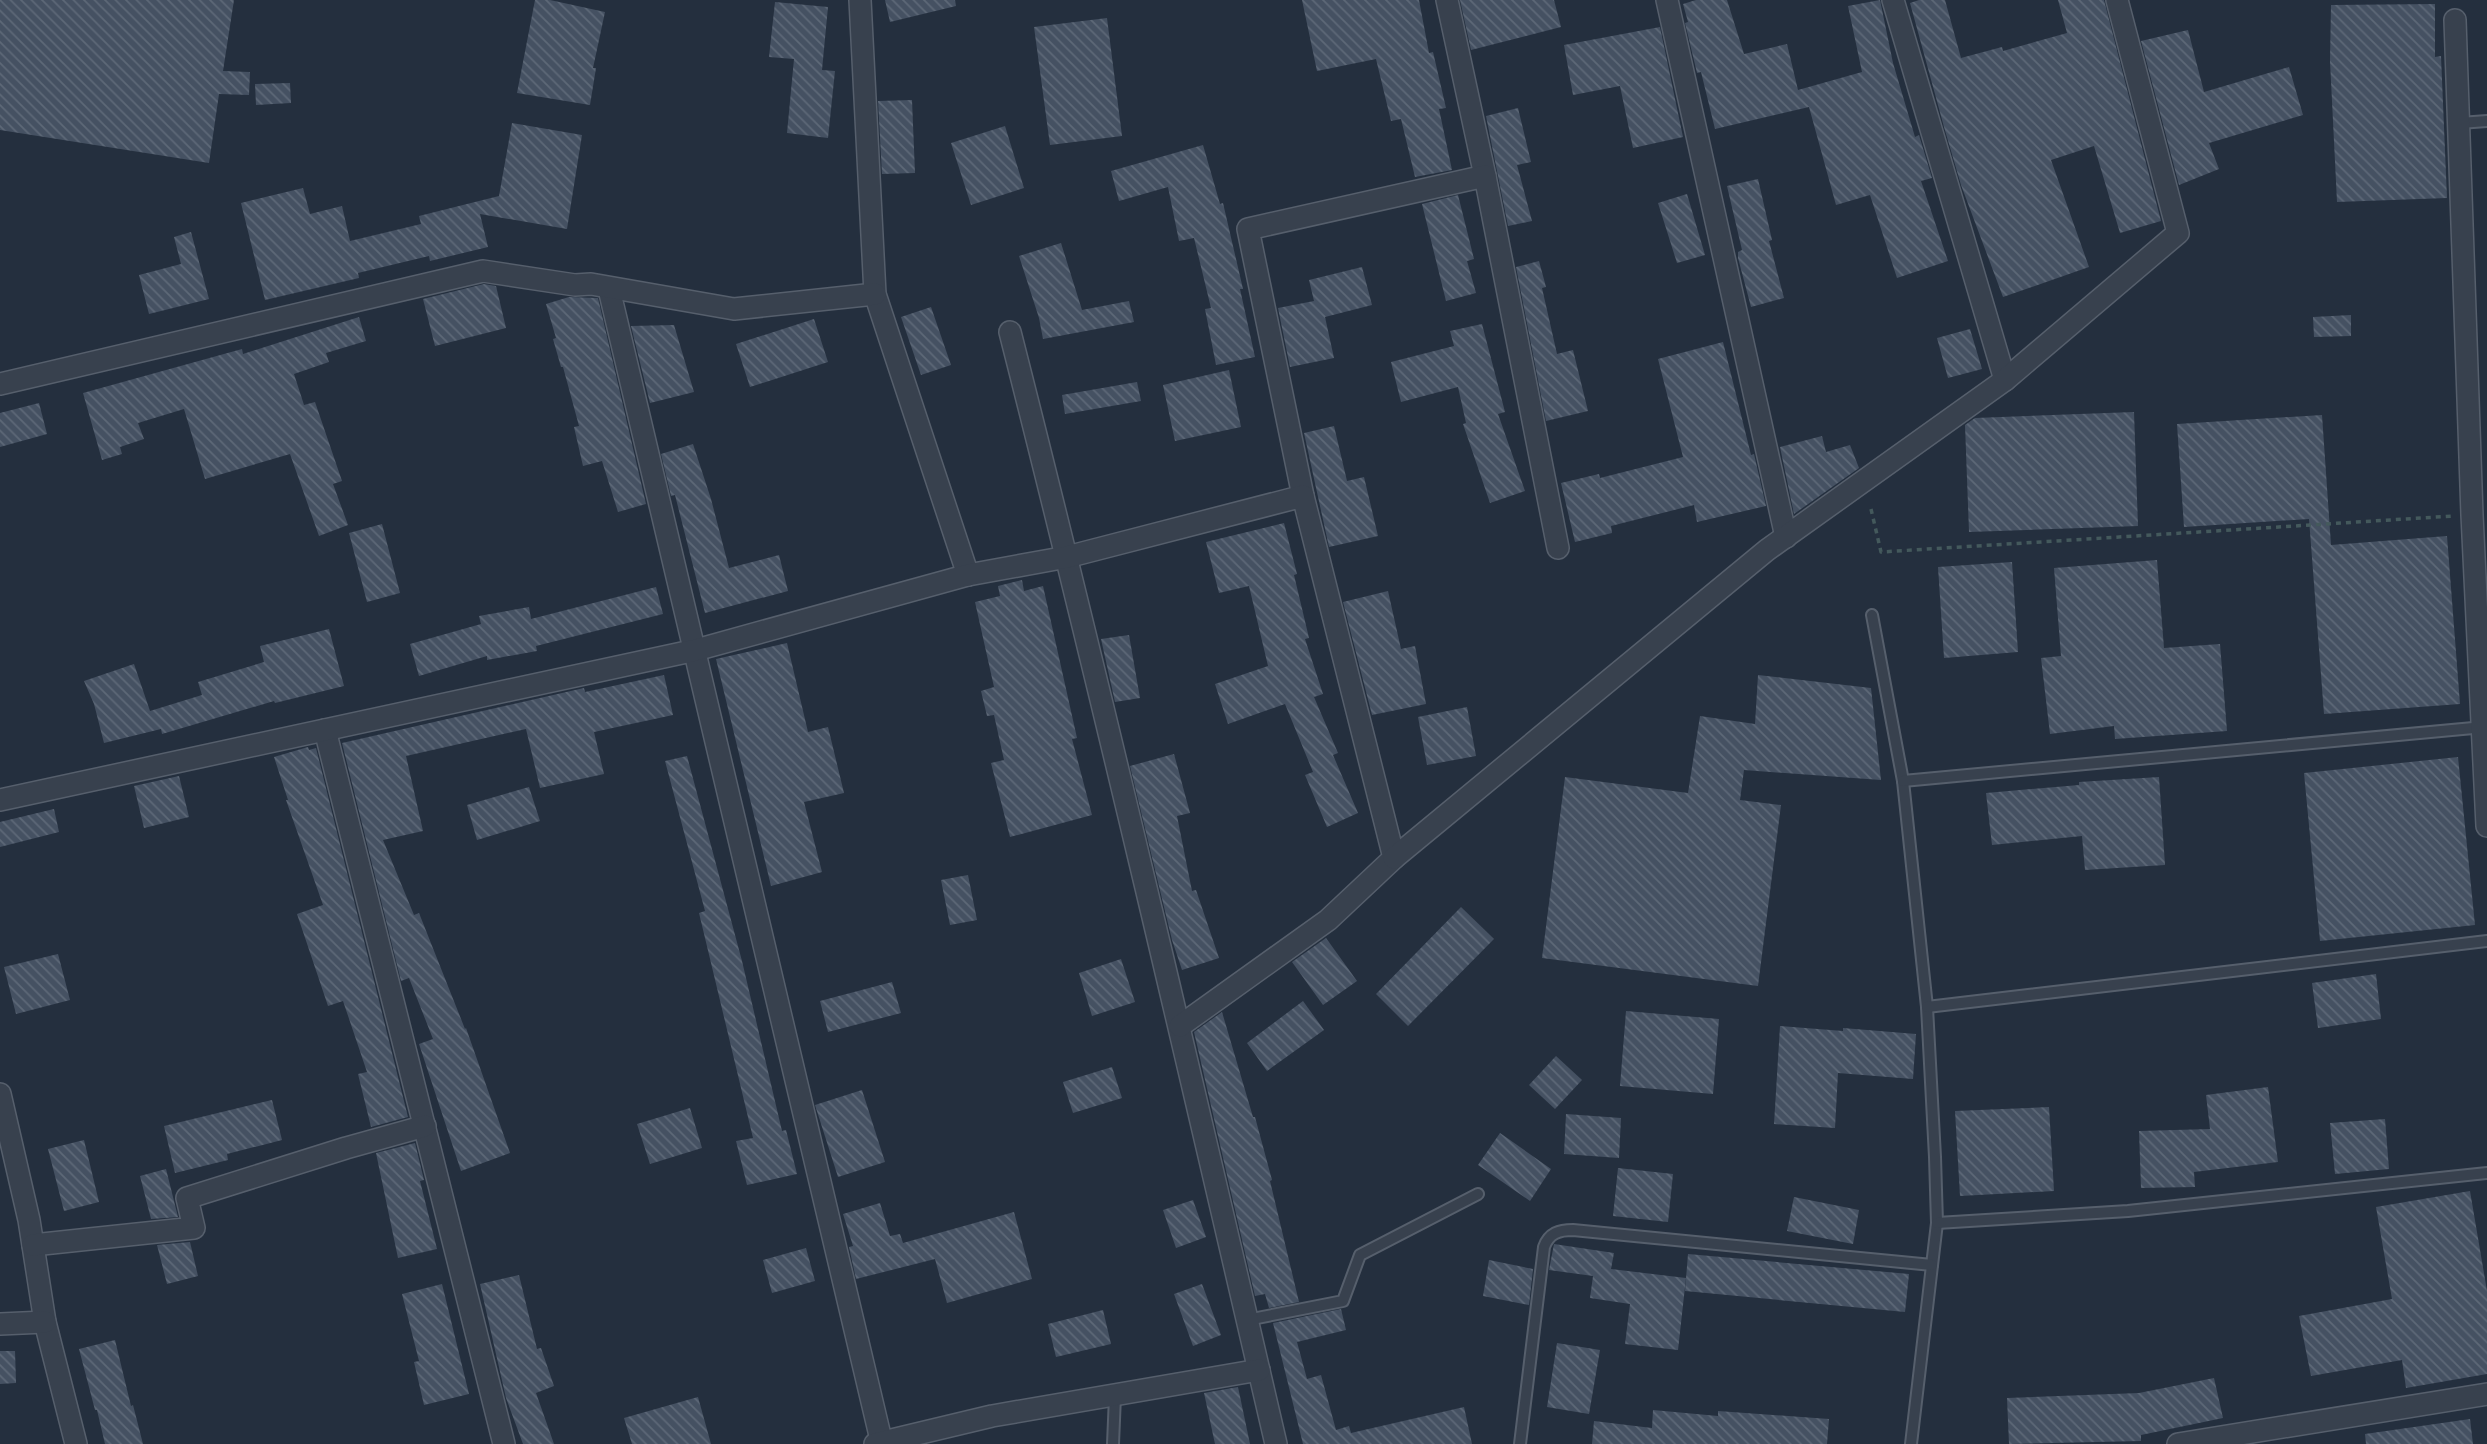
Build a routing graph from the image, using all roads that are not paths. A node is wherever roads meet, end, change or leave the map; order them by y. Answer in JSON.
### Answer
{"nodes":[{"id":1,"x":860,"y":0,"type":"edge"},
{"id":2,"x":1447,"y":0,"type":"edge"},
{"id":3,"x":1667,"y":0,"type":"edge"},
{"id":4,"x":1893,"y":0,"type":"edge"},
{"id":5,"x":2117,"y":0,"type":"edge"},
{"id":6,"x":2455,"y":20,"type":"dead end"},
{"id":7,"x":2487,"y":121,"type":"edge"},
{"id":8,"x":2460,"y":123,"type":"junction"},
{"id":9,"x":1485,"y":176,"type":"junction"},
{"id":10,"x":609,"y":289,"type":"junction"},
{"id":11,"x":875,"y":293,"type":"junction"},
{"id":12,"x":1010,"y":332,"type":"dead end"},
{"id":13,"x":2005,"y":380,"type":"junction"},
{"id":14,"x":0,"y":384,"type":"edge"},
{"id":15,"x":1303,"y":496,"type":"junction"},
{"id":16,"x":1786,"y":537,"type":"junction"},
{"id":17,"x":1558,"y":548,"type":"dead end"},
{"id":18,"x":1067,"y":557,"type":"junction"},
{"id":19,"x":968,"y":575,"type":"junction"},
{"id":20,"x":1872,"y":615,"type":"dead end"},
{"id":21,"x":696,"y":650,"type":"junction"},
{"id":22,"x":2484,"y":727,"type":"junction"},
{"id":23,"x":325,"y":730,"type":"junction"},
{"id":24,"x":1903,"y":782,"type":"junction"},
{"id":25,"x":0,"y":800,"type":"edge"},
{"id":26,"x":2487,"y":826,"type":"edge"},
{"id":27,"x":1394,"y":858,"type":"junction"},
{"id":28,"x":2487,"y":941,"type":"edge"},
{"id":29,"x":1927,"y":1007,"type":"junction"},
{"id":30,"x":1180,"y":1026,"type":"junction"},
{"id":31,"x":0,"y":1094,"type":"edge"},
{"id":32,"x":425,"y":1126,"type":"junction"},
{"id":33,"x":2487,"y":1173,"type":"edge"},
{"id":34,"x":1478,"y":1194,"type":"dead end"},
{"id":35,"x":1937,"y":1223,"type":"junction"},
{"id":36,"x":33,"y":1245,"type":"junction"},
{"id":37,"x":1932,"y":1265,"type":"junction"},
{"id":38,"x":1247,"y":1320,"type":"junction"},
{"id":39,"x":45,"y":1322,"type":"junction"},
{"id":40,"x":0,"y":1324,"type":"edge"},
{"id":41,"x":1259,"y":1370,"type":"junction"},
{"id":42,"x":2487,"y":1394,"type":"edge"},
{"id":43,"x":1115,"y":1396,"type":"junction"},
{"id":44,"x":879,"y":1443,"type":"edge"},
{"id":45,"x":76,"y":1444,"type":"edge"},
{"id":46,"x":504,"y":1444,"type":"edge"},
{"id":47,"x":1113,"y":1444,"type":"edge"},
{"id":48,"x":1276,"y":1444,"type":"edge"},
{"id":49,"x":1520,"y":1444,"type":"edge"},
{"id":50,"x":1911,"y":1444,"type":"edge"},
{"id":51,"x":2178,"y":1444,"type":"edge"}],
"edges":[{"from":1,"to":11,"type":"street"},
{"from":2,"to":9,"type":"street"},
{"from":3,"to":16,"type":"street"},
{"from":4,"to":13,"type":"street"},
{"from":5,"to":13,"type":"street"},
{"from":6,"to":8,"type":"street"},
{"from":7,"to":8,"type":"lane"},
{"from":8,"to":22,"type":"street"},
{"from":9,"to":15,"type":"street"},
{"from":9,"to":17,"type":"street"},
{"from":10,"to":11,"type":"street"},
{"from":10,"to":14,"type":"street"},
{"from":10,"to":21,"type":"street"},
{"from":11,"to":19,"type":"street"},
{"from":12,"to":18,"type":"street"},
{"from":13,"to":16,"type":"street"},
{"from":15,"to":18,"type":"street"},
{"from":15,"to":27,"type":"street"},
{"from":16,"to":27,"type":"street"},
{"from":18,"to":19,"type":"street"},
{"from":18,"to":30,"type":"street"},
{"from":19,"to":21,"type":"street"},
{"from":20,"to":24,"type":"lane"},
{"from":21,"to":23,"type":"street"},
{"from":21,"to":44,"type":"street"},
{"from":22,"to":24,"type":"lane"},
{"from":22,"to":26,"type":"street"},
{"from":23,"to":25,"type":"street"},
{"from":23,"to":32,"type":"street"},
{"from":24,"to":29,"type":"lane"},
{"from":27,"to":30,"type":"street"},
{"from":28,"to":29,"type":"lane"},
{"from":29,"to":35,"type":"lane"},
{"from":30,"to":38,"type":"street"},
{"from":31,"to":36,"type":"street"},
{"from":32,"to":36,"type":"street"},
{"from":32,"to":46,"type":"street"},
{"from":33,"to":35,"type":"lane"},
{"from":34,"to":38,"type":"lane"},
{"from":35,"to":37,"type":"lane"},
{"from":36,"to":39,"type":"street"},
{"from":37,"to":49,"type":"lane"},
{"from":37,"to":50,"type":"lane"},
{"from":38,"to":41,"type":"street"},
{"from":39,"to":40,"type":"street"},
{"from":39,"to":45,"type":"street"},
{"from":41,"to":43,"type":"street"},
{"from":41,"to":48,"type":"street"},
{"from":42,"to":51,"type":"street"},
{"from":43,"to":44,"type":"street"},
{"from":43,"to":47,"type":"lane"}]}
